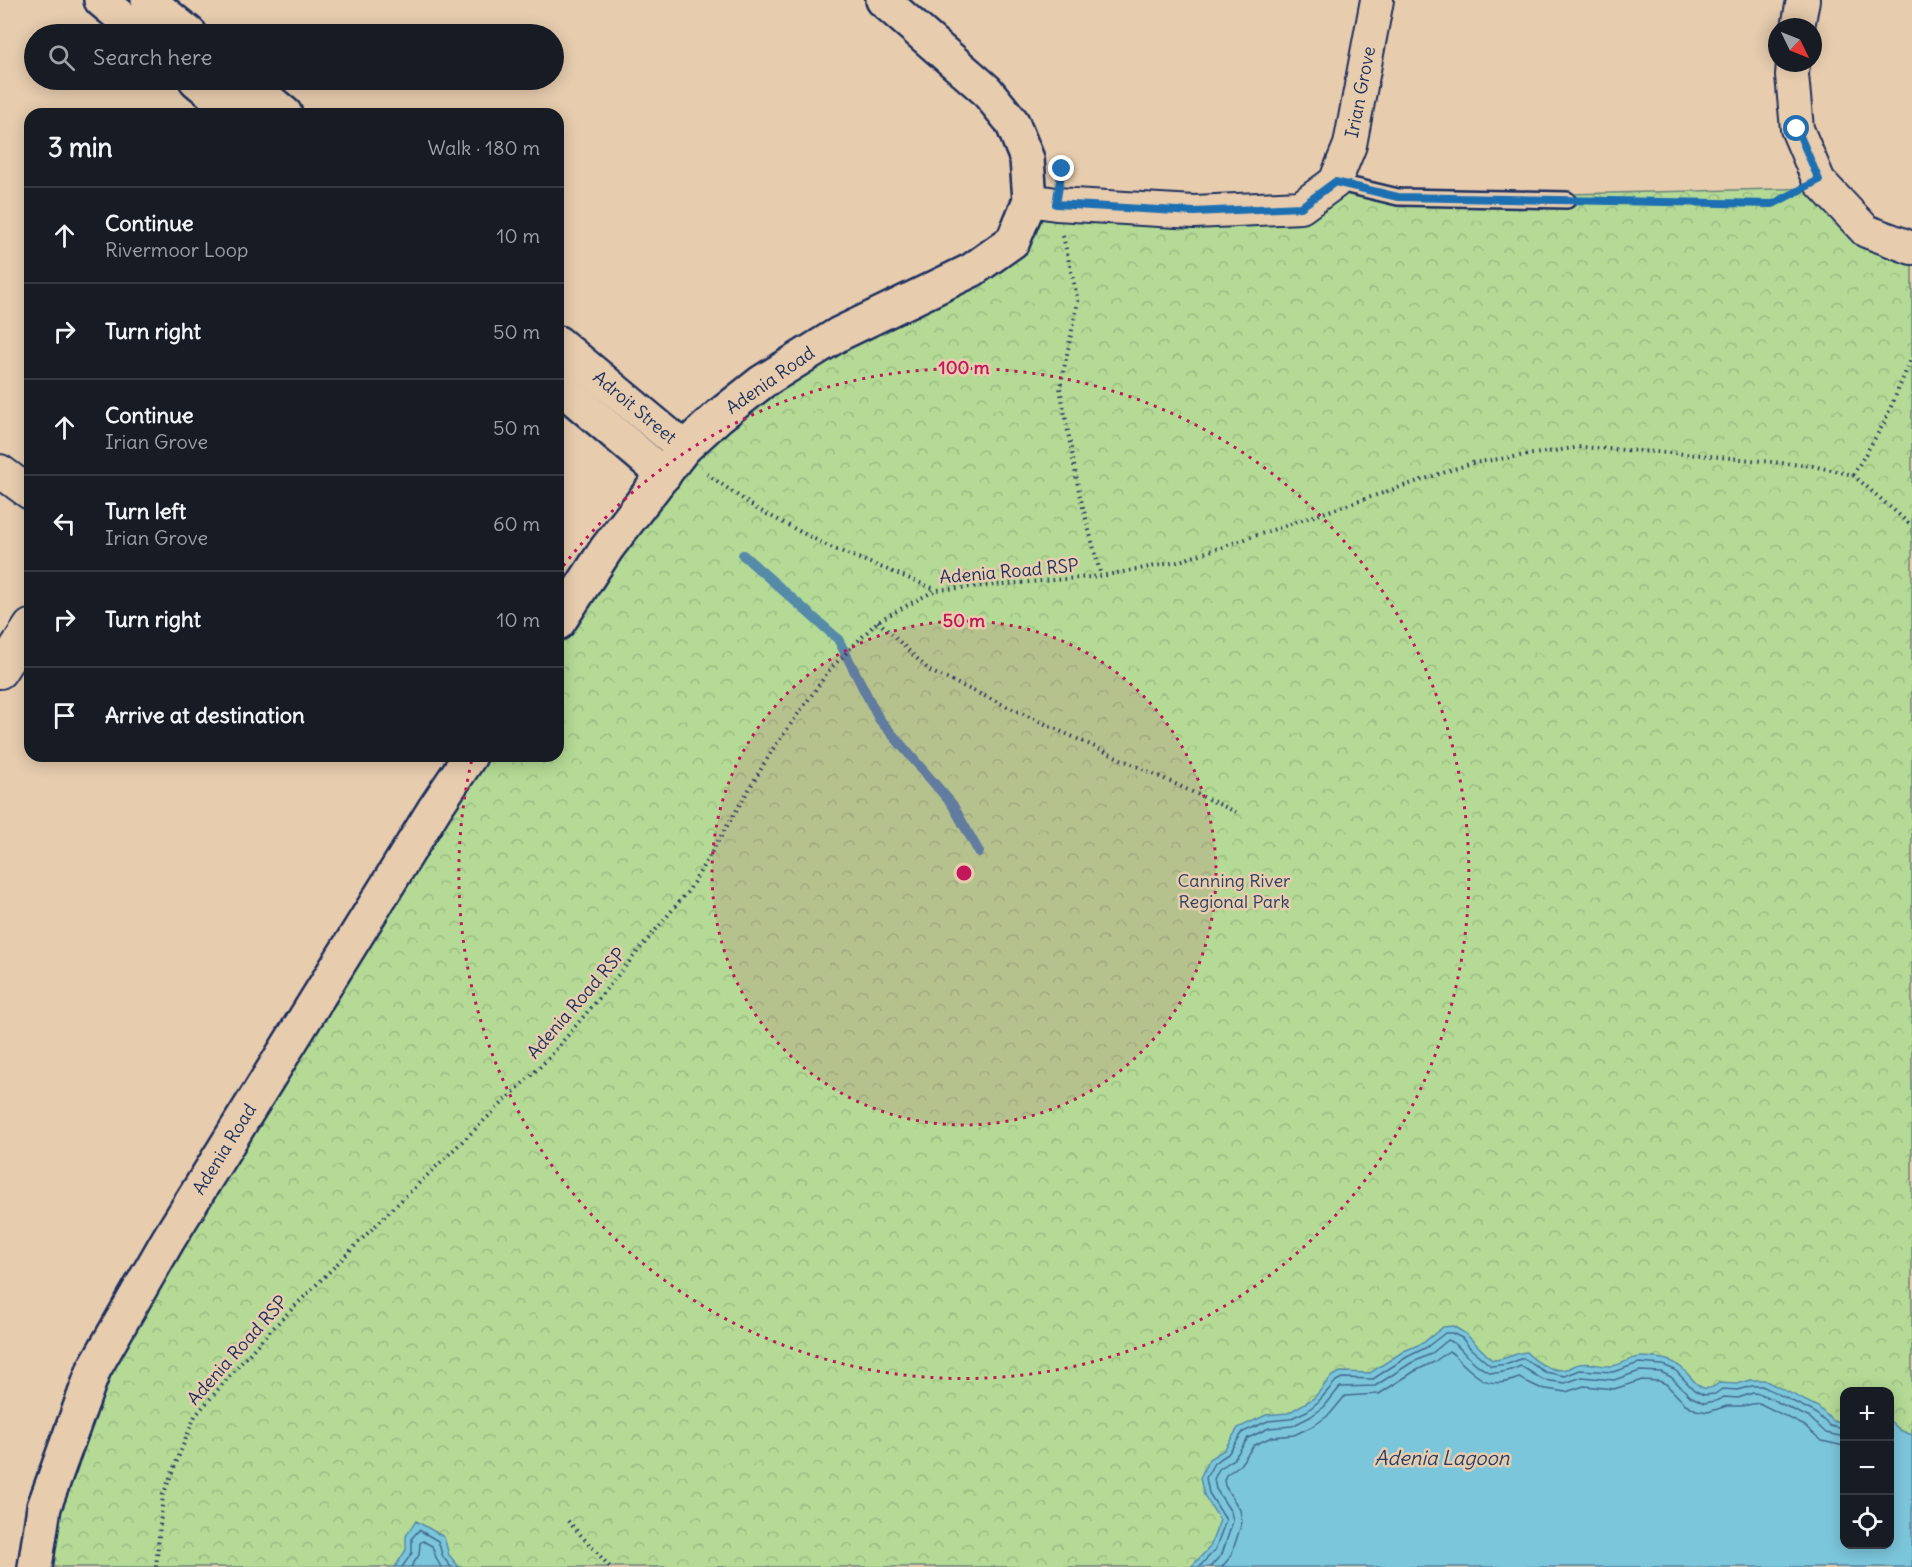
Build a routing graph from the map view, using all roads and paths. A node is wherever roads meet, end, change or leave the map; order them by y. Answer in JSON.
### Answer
{"nodes":[{"id":1,"x":101,"y":0,"type":"edge"},
{"id":2,"x":148,"y":0,"type":"edge"},
{"id":3,"x":883,"y":0,"type":"edge"},
{"id":4,"x":1377,"y":0,"type":"edge"},
{"id":5,"x":1803,"y":0,"type":"edge"},
{"id":6,"x":1800,"y":18,"type":"edge"},
{"id":7,"x":130,"y":24,"type":"edge"},
{"id":8,"x":178,"y":24,"type":"edge"},
{"id":9,"x":1792,"y":72,"type":"edge"},
{"id":10,"x":208,"y":90,"type":"edge"},
{"id":11,"x":256,"y":90,"type":"edge"},
{"id":12,"x":230,"y":108,"type":"edge"},
{"id":13,"x":278,"y":108,"type":"edge"},
{"id":14,"x":1819,"y":180,"type":"junction"},
{"id":15,"x":1335,"y":182,"type":"junction"},
{"id":16,"x":1566,"y":200,"type":"joint"},
{"id":17,"x":1043,"y":202,"type":"junction"},
{"id":18,"x":1912,"y":248,"type":"edge"},
{"id":19,"x":564,"y":348,"type":"edge"},
{"id":20,"x":1912,"y":357,"type":"edge"},
{"id":21,"x":564,"y":390,"type":"edge"},
{"id":22,"x":684,"y":448,"type":"junction"},
{"id":23,"x":714,"y":465,"type":"dead end"},
{"id":24,"x":0,"y":471,"type":"edge"},
{"id":25,"x":664,"y":475,"type":"junction"},
{"id":26,"x":1853,"y":475,"type":"junction"},
{"id":27,"x":24,"y":489,"type":"edge"},
{"id":28,"x":1912,"y":526,"type":"edge"},
{"id":29,"x":1101,"y":576,"type":"junction"},
{"id":30,"x":936,"y":590,"type":"junction"},
{"id":31,"x":564,"y":614,"type":"edge"},
{"id":32,"x":878,"y":621,"type":"junction"},
{"id":33,"x":24,"y":635,"type":"edge"},
{"id":34,"x":0,"y":672,"type":"edge"},
{"id":35,"x":466,"y":762,"type":"edge"},
{"id":36,"x":1236,"y":812,"type":"dead end"},
{"id":37,"x":568,"y":1521,"type":"dead end"},
{"id":38,"x":35,"y":1567,"type":"edge"},
{"id":39,"x":156,"y":1567,"type":"edge"},
{"id":40,"x":610,"y":1567,"type":"edge"}],
"edges":[{"from":1,"to":7,"type":"street"},
{"from":2,"to":8,"type":"street"},
{"from":3,"to":17,"type":"street"},
{"from":4,"to":15,"type":"street","name":"Irian Grove"},
{"from":5,"to":6,"type":"street"},
{"from":9,"to":14,"type":"street"},
{"from":10,"to":12,"type":"street"},
{"from":11,"to":13,"type":"street"},
{"from":14,"to":16,"type":"path"},
{"from":14,"to":18,"type":"street"},
{"from":15,"to":16,"type":"lane"},
{"from":15,"to":17,"type":"street"},
{"from":17,"to":22,"type":"street","name":"Adenia Road"},
{"from":17,"to":29,"type":"path"},
{"from":19,"to":22,"type":"street","name":"Adroit Street"},
{"from":20,"to":26,"type":"path"},
{"from":21,"to":25,"type":"street","name":"Adroit Street"},
{"from":22,"to":25,"type":"street","name":"Adenia Road"},
{"from":23,"to":30,"type":"path"},
{"from":24,"to":27,"type":"street"},
{"from":25,"to":31,"type":"street","name":"Adenia Road"},
{"from":26,"to":28,"type":"path"},
{"from":26,"to":29,"type":"path","name":"Adenia Road RSP"},
{"from":29,"to":30,"type":"path","name":"Adenia Road RSP"},
{"from":30,"to":32,"type":"path","name":"Adenia Road RSP"},
{"from":32,"to":36,"type":"path"},
{"from":32,"to":39,"type":"path","name":"Adenia Road RSP"},
{"from":33,"to":34,"type":"street"},
{"from":35,"to":38,"type":"street","name":"Adenia Road"},
{"from":37,"to":40,"type":"path"}]}
